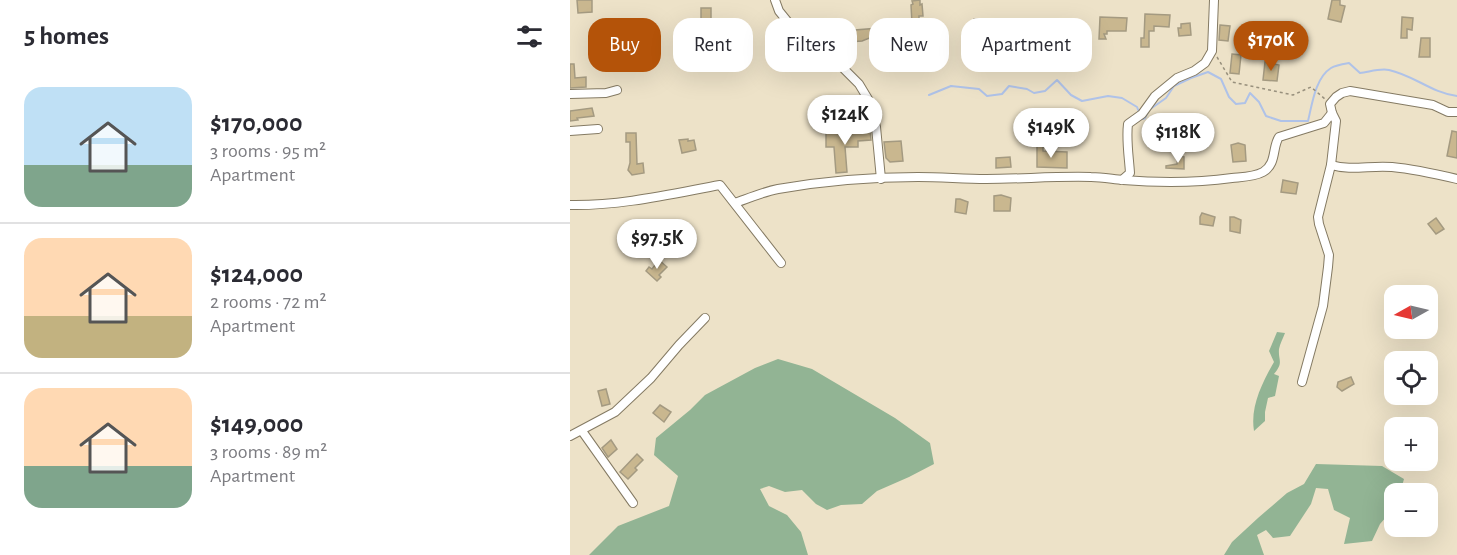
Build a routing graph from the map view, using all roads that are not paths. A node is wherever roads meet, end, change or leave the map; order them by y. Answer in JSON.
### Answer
{"nodes":[{"id":1,"x":775,"y":0,"type":"edge"},
{"id":2,"x":1214,"y":0,"type":"edge"},
{"id":3,"x":617,"y":90,"type":"dead end"},
{"id":4,"x":570,"y":94,"type":"edge"},
{"id":5,"x":1331,"y":108,"type":"junction"},
{"id":6,"x":1457,"y":112,"type":"edge"},
{"id":7,"x":598,"y":129,"type":"dead end"},
{"id":8,"x":570,"y":131,"type":"edge"},
{"id":9,"x":1331,"y":165,"type":"junction"},
{"id":10,"x":881,"y":179,"type":"junction"},
{"id":11,"x":1457,"y":179,"type":"edge"},
{"id":12,"x":1122,"y":180,"type":"junction"},
{"id":13,"x":735,"y":203,"type":"junction"},
{"id":14,"x":570,"y":206,"type":"edge"},
{"id":15,"x":781,"y":263,"type":"dead end"},
{"id":16,"x":705,"y":318,"type":"dead end"},
{"id":17,"x":1302,"y":382,"type":"dead end"},
{"id":18,"x":582,"y":431,"type":"junction"},
{"id":19,"x":570,"y":436,"type":"edge"},
{"id":20,"x":633,"y":503,"type":"dead end"}],
"edges":[{"from":1,"to":10,"type":"street"},
{"from":2,"to":12,"type":"street"},
{"from":3,"to":4,"type":"street"},
{"from":5,"to":6,"type":"street"},
{"from":5,"to":9,"type":"street"},
{"from":5,"to":12,"type":"street"},
{"from":7,"to":8,"type":"street"},
{"from":9,"to":11,"type":"street"},
{"from":9,"to":17,"type":"street"},
{"from":10,"to":12,"type":"street"},
{"from":10,"to":13,"type":"street"},
{"from":13,"to":14,"type":"street"},
{"from":13,"to":15,"type":"street"},
{"from":16,"to":18,"type":"street"},
{"from":18,"to":19,"type":"street"},
{"from":18,"to":20,"type":"street"}]}
